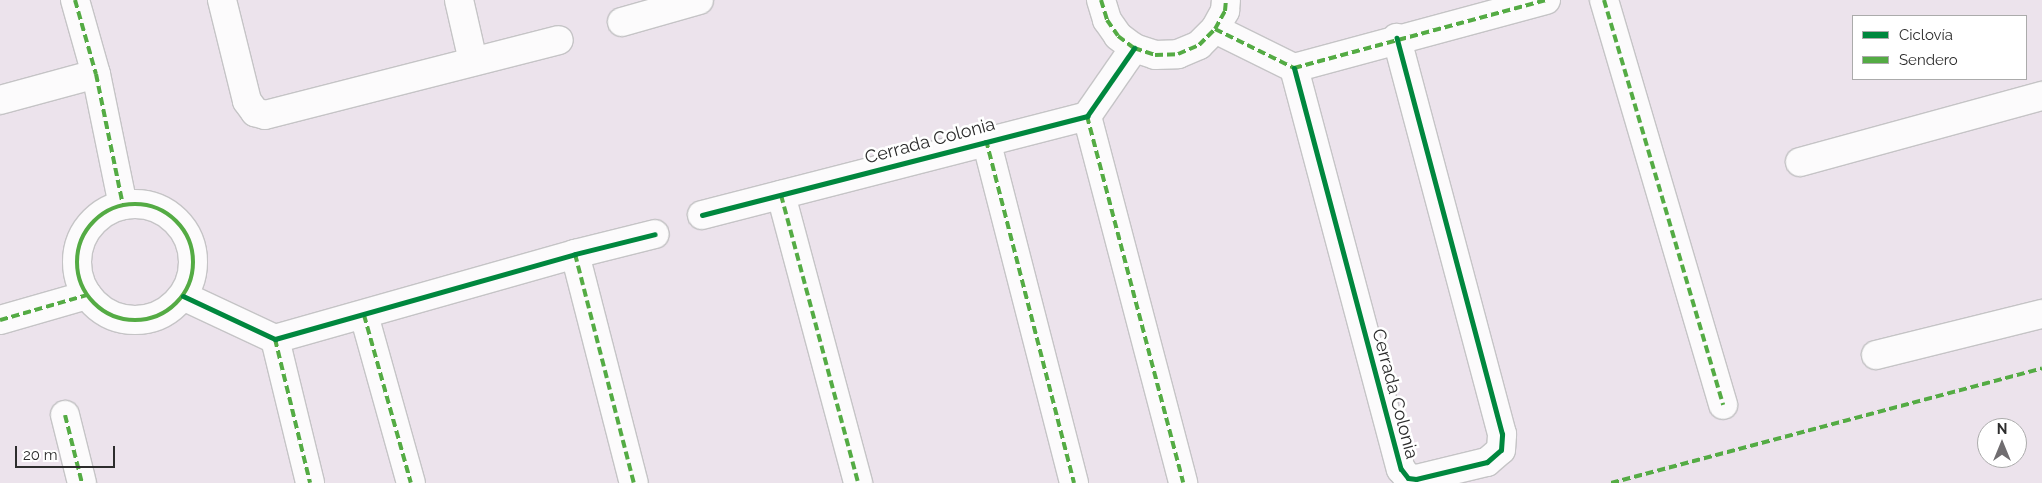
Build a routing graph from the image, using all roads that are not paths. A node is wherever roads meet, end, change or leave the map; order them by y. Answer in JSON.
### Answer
{"nodes":[{"id":1,"x":75,"y":0,"type":"edge"},
{"id":2,"x":222,"y":0,"type":"edge"},
{"id":3,"x":459,"y":0,"type":"edge"},
{"id":4,"x":1101,"y":0,"type":"edge"},
{"id":5,"x":1226,"y":0,"type":"edge"},
{"id":6,"x":1546,"y":0,"type":"edge"},
{"id":7,"x":1604,"y":0,"type":"edge"},
{"id":8,"x":691,"y":1,"type":"edge"},
{"id":9,"x":622,"y":22,"type":"dead end"},
{"id":10,"x":1215,"y":29,"type":"junction"},
{"id":11,"x":1397,"y":38,"type":"junction"},
{"id":12,"x":559,"y":40,"type":"dead end"},
{"id":13,"x":1134,"y":48,"type":"junction"},
{"id":14,"x":473,"y":61,"type":"junction"},
{"id":15,"x":1294,"y":68,"type":"junction"},
{"id":16,"x":96,"y":74,"type":"junction"},
{"id":17,"x":2042,"y":96,"type":"edge"},
{"id":18,"x":0,"y":100,"type":"edge"},
{"id":19,"x":1087,"y":116,"type":"junction"},
{"id":20,"x":986,"y":140,"type":"junction"},
{"id":21,"x":1800,"y":162,"type":"dead end"},
{"id":22,"x":781,"y":195,"type":"junction"},
{"id":23,"x":122,"y":205,"type":"junction"},
{"id":24,"x":702,"y":215,"type":"dead end"},
{"id":25,"x":655,"y":234,"type":"dead end"},
{"id":26,"x":575,"y":254,"type":"junction"},
{"id":27,"x":87,"y":295,"type":"junction"},
{"id":28,"x":183,"y":296,"type":"junction"},
{"id":29,"x":2042,"y":314,"type":"edge"},
{"id":30,"x":364,"y":315,"type":"junction"},
{"id":31,"x":0,"y":320,"type":"edge"},
{"id":32,"x":275,"y":339,"type":"junction"},
{"id":33,"x":1876,"y":355,"type":"dead end"},
{"id":34,"x":1723,"y":405,"type":"dead end"},
{"id":35,"x":65,"y":415,"type":"dead end"},
{"id":36,"x":82,"y":483,"type":"edge"},
{"id":37,"x":310,"y":483,"type":"edge"},
{"id":38,"x":411,"y":483,"type":"edge"},
{"id":39,"x":634,"y":483,"type":"edge"},
{"id":40,"x":858,"y":483,"type":"edge"},
{"id":41,"x":1074,"y":483,"type":"edge"},
{"id":42,"x":1183,"y":483,"type":"edge"}],
"edges":[{"from":1,"to":16,"type":"street"},
{"from":2,"to":14,"type":"street"},
{"from":3,"to":14,"type":"street"},
{"from":4,"to":13,"type":"street"},
{"from":5,"to":10,"type":"street"},
{"from":6,"to":11,"type":"street"},
{"from":7,"to":34,"type":"street"},
{"from":8,"to":9,"type":"street"},
{"from":10,"to":13,"type":"street"},
{"from":10,"to":15,"type":"street"},
{"from":11,"to":15,"type":"street"},
{"from":11,"to":15,"type":"street","name":"Cerrada Colonia"},
{"from":12,"to":14,"type":"street"},
{"from":13,"to":19,"type":"street"},
{"from":16,"to":18,"type":"street"},
{"from":16,"to":23,"type":"street"},
{"from":17,"to":21,"type":"street"},
{"from":19,"to":20,"type":"street","name":"Cerrada Colonia"},
{"from":19,"to":42,"type":"street"},
{"from":20,"to":22,"type":"street","name":"Cerrada Colonia"},
{"from":20,"to":41,"type":"street","name":"Cerrada Colonia"},
{"from":22,"to":24,"type":"street","name":"Cerrada Colonia"},
{"from":22,"to":40,"type":"street"},
{"from":23,"to":27,"type":"street"},
{"from":23,"to":28,"type":"street"},
{"from":25,"to":26,"type":"street"},
{"from":26,"to":30,"type":"street"},
{"from":26,"to":39,"type":"street"},
{"from":27,"to":28,"type":"street"},
{"from":27,"to":31,"type":"street"},
{"from":28,"to":32,"type":"street"},
{"from":29,"to":33,"type":"street"},
{"from":30,"to":32,"type":"street"},
{"from":30,"to":38,"type":"street"},
{"from":32,"to":37,"type":"street"},
{"from":35,"to":36,"type":"street"}]}
